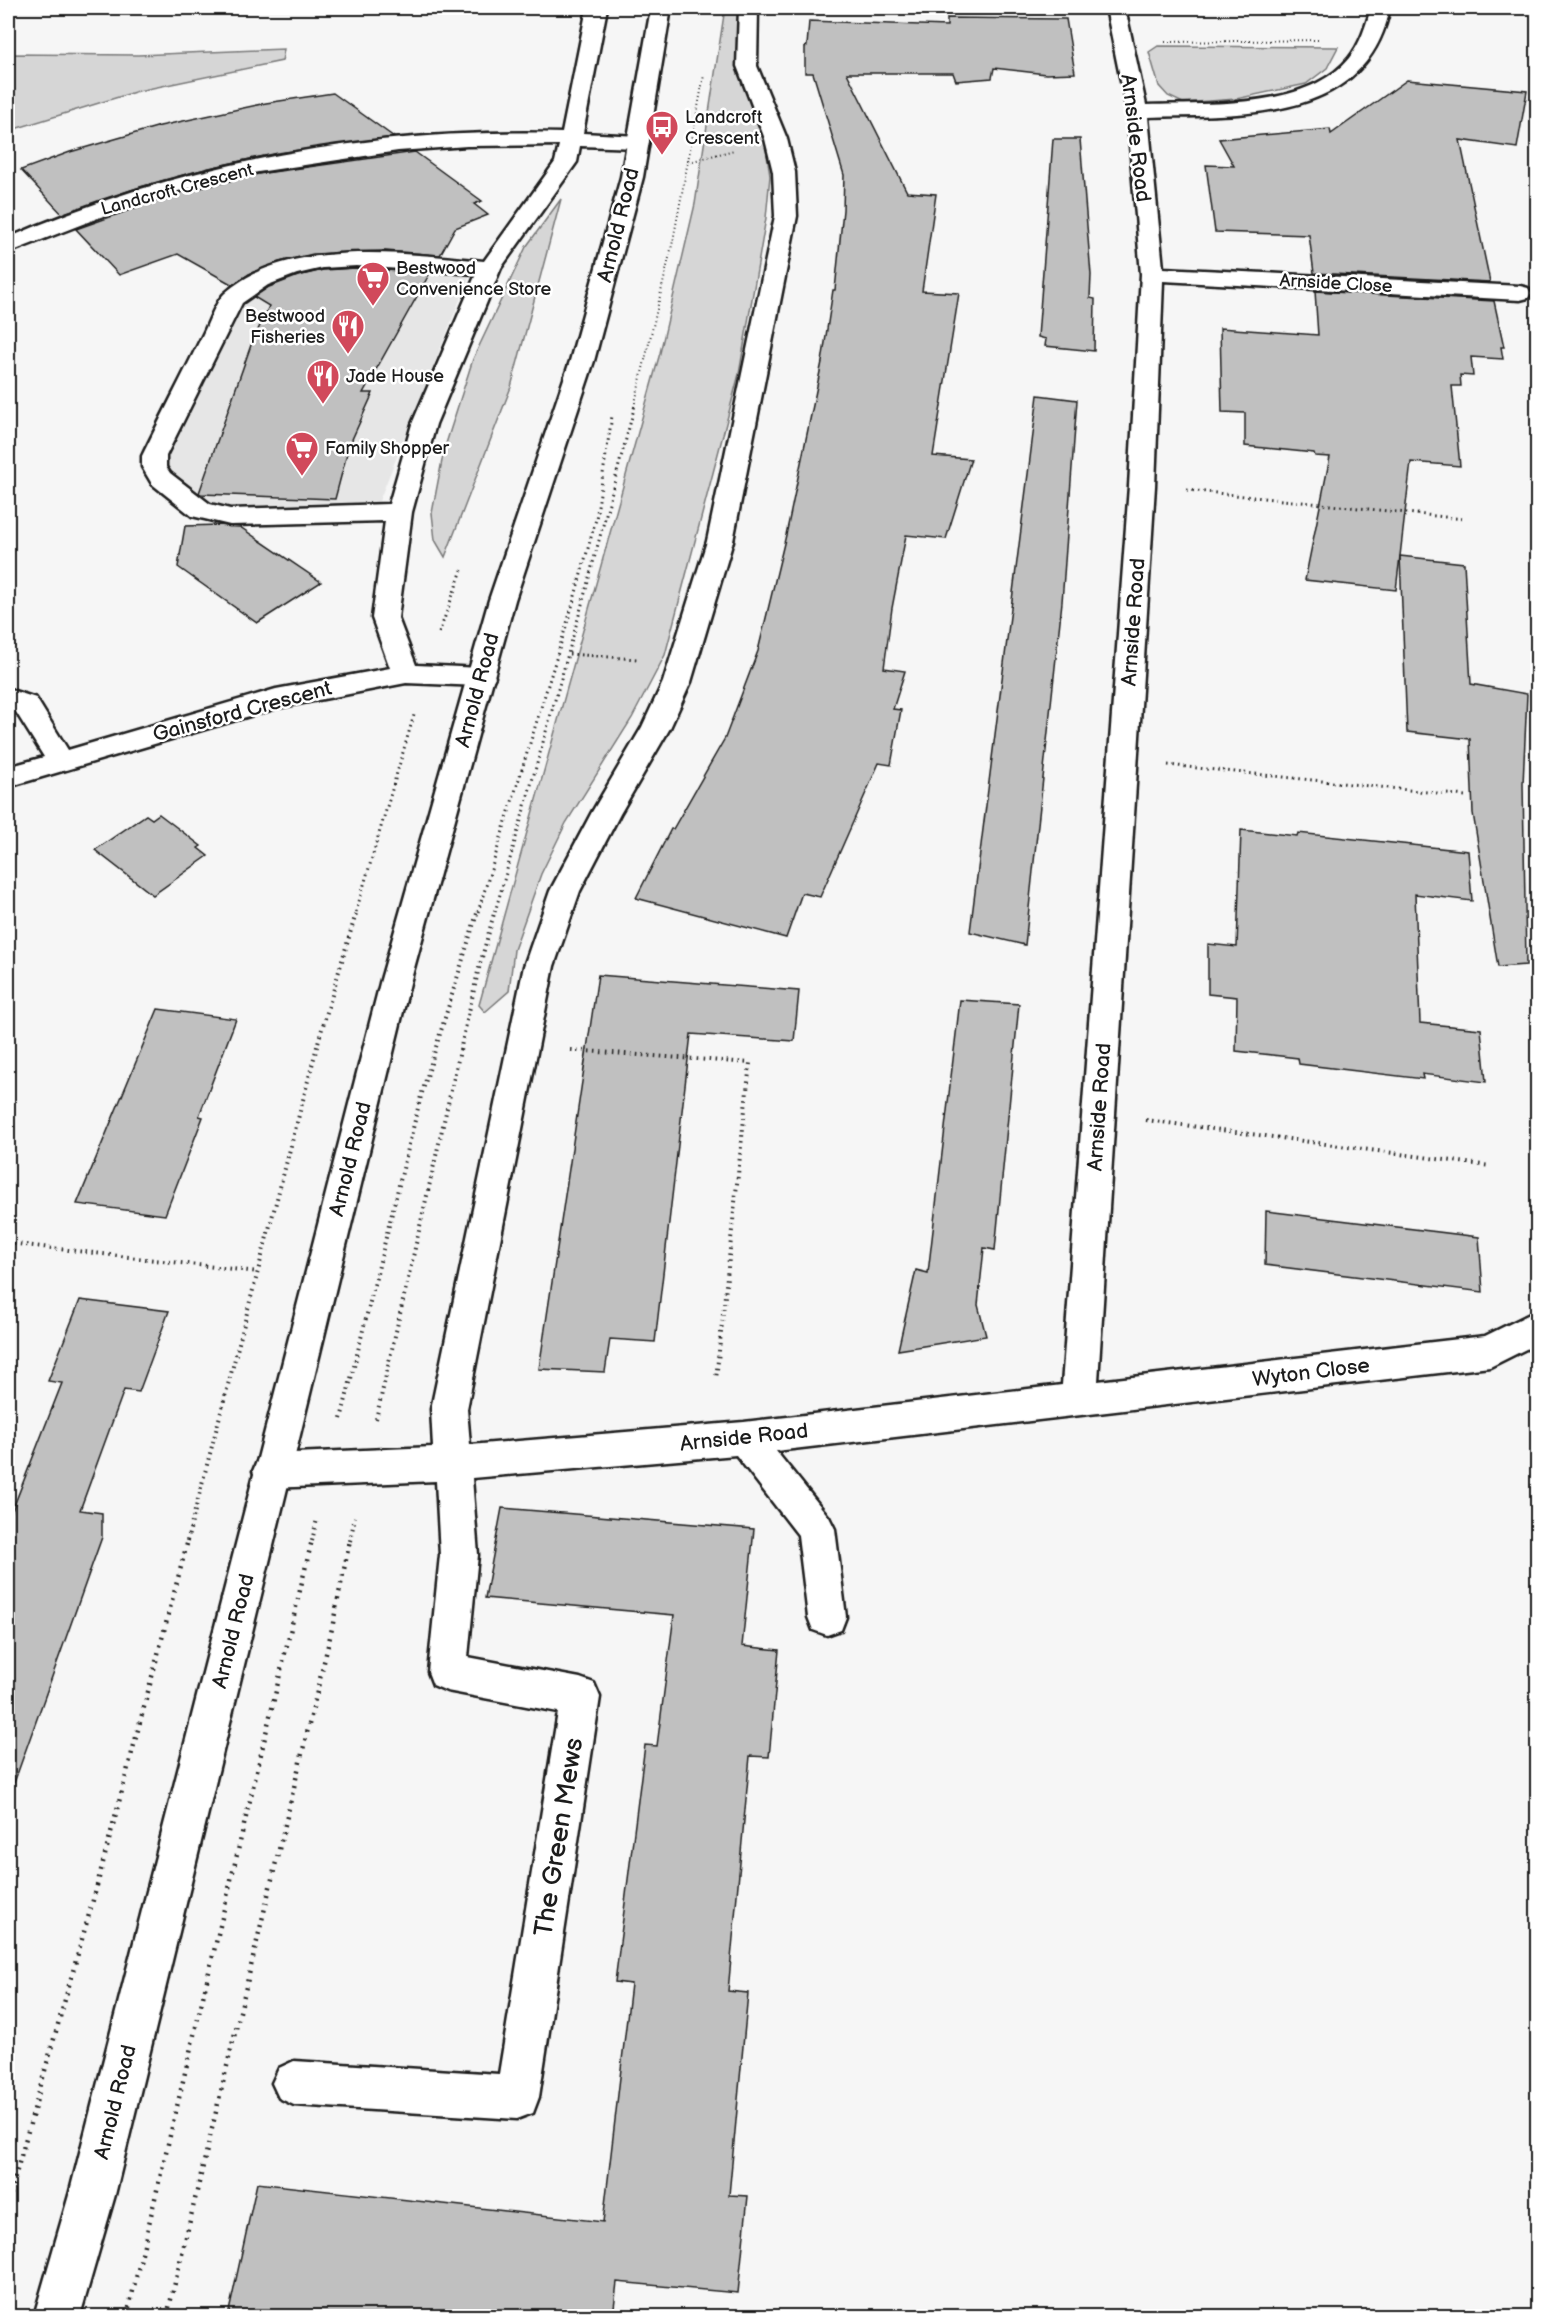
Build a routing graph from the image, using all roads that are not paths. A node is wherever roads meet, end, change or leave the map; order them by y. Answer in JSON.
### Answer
{"nodes":[{"id":1,"x":597,"y":8,"type":"edge"},
{"id":2,"x":660,"y":8,"type":"edge"},
{"id":3,"x":748,"y":8,"type":"edge"},
{"id":4,"x":1115,"y":8,"type":"edge"},
{"id":5,"x":1380,"y":8,"type":"edge"},
{"id":6,"x":1137,"y":111,"type":"junction"},
{"id":7,"x":571,"y":140,"type":"junction"},
{"id":8,"x":638,"y":142,"type":"junction"},
{"id":9,"x":8,"y":246,"type":"edge"},
{"id":10,"x":490,"y":268,"type":"junction"},
{"id":11,"x":1152,"y":274,"type":"junction"},
{"id":12,"x":1520,"y":293,"type":"dead end"},
{"id":13,"x":399,"y":512,"type":"junction"},
{"id":14,"x":416,"y":674,"type":"junction"},
{"id":15,"x":481,"y":677,"type":"junction"},
{"id":16,"x":8,"y":698,"type":"edge"},
{"id":17,"x":60,"y":760,"type":"junction"},
{"id":18,"x":8,"y":777,"type":"edge"},
{"id":19,"x":1538,"y":1325,"type":"edge"},
{"id":20,"x":1079,"y":1399,"type":"junction"},
{"id":21,"x":744,"y":1438,"type":"junction"},
{"id":22,"x":453,"y":1463,"type":"junction"},
{"id":23,"x":271,"y":1471,"type":"junction"},
{"id":24,"x":826,"y":1617,"type":"dead end"},
{"id":25,"x":294,"y":2083,"type":"dead end"},
{"id":26,"x":57,"y":2316,"type":"edge"}],
"edges":[{"from":1,"to":7,"type":"street"},
{"from":2,"to":8,"type":"street","name":"Arnold Road"},
{"from":3,"to":22,"type":"street"},
{"from":4,"to":6,"type":"street","name":"Arnside Road"},
{"from":5,"to":6,"type":"street"},
{"from":6,"to":11,"type":"street","name":"Arnside Road"},
{"from":7,"to":8,"type":"street","name":"Landcroft Crescent"},
{"from":7,"to":9,"type":"street","name":"Landcroft Crescent"},
{"from":7,"to":10,"type":"street"},
{"from":8,"to":15,"type":"street","name":"Arnold Road"},
{"from":10,"to":13,"type":"street"},
{"from":10,"to":13,"type":"street"},
{"from":11,"to":12,"type":"street","name":"Arnside Close"},
{"from":11,"to":20,"type":"street","name":"Arnside Road"},
{"from":13,"to":14,"type":"street"},
{"from":14,"to":15,"type":"street","name":"Gainsford Crescent"},
{"from":14,"to":17,"type":"street","name":"Gainsford Crescent"},
{"from":15,"to":23,"type":"street","name":"Arnold Road"},
{"from":16,"to":17,"type":"street"},
{"from":17,"to":18,"type":"street","name":"Gainsford Crescent"},
{"from":19,"to":20,"type":"street","name":"Wyton Close"},
{"from":20,"to":21,"type":"street","name":"Arnside Road"},
{"from":21,"to":22,"type":"street","name":"Arnside Road"},
{"from":21,"to":24,"type":"street"},
{"from":22,"to":23,"type":"street","name":"Arnside Road"},
{"from":22,"to":25,"type":"street","name":"The Green Mews"},
{"from":23,"to":26,"type":"street","name":"Arnold Road"}]}
